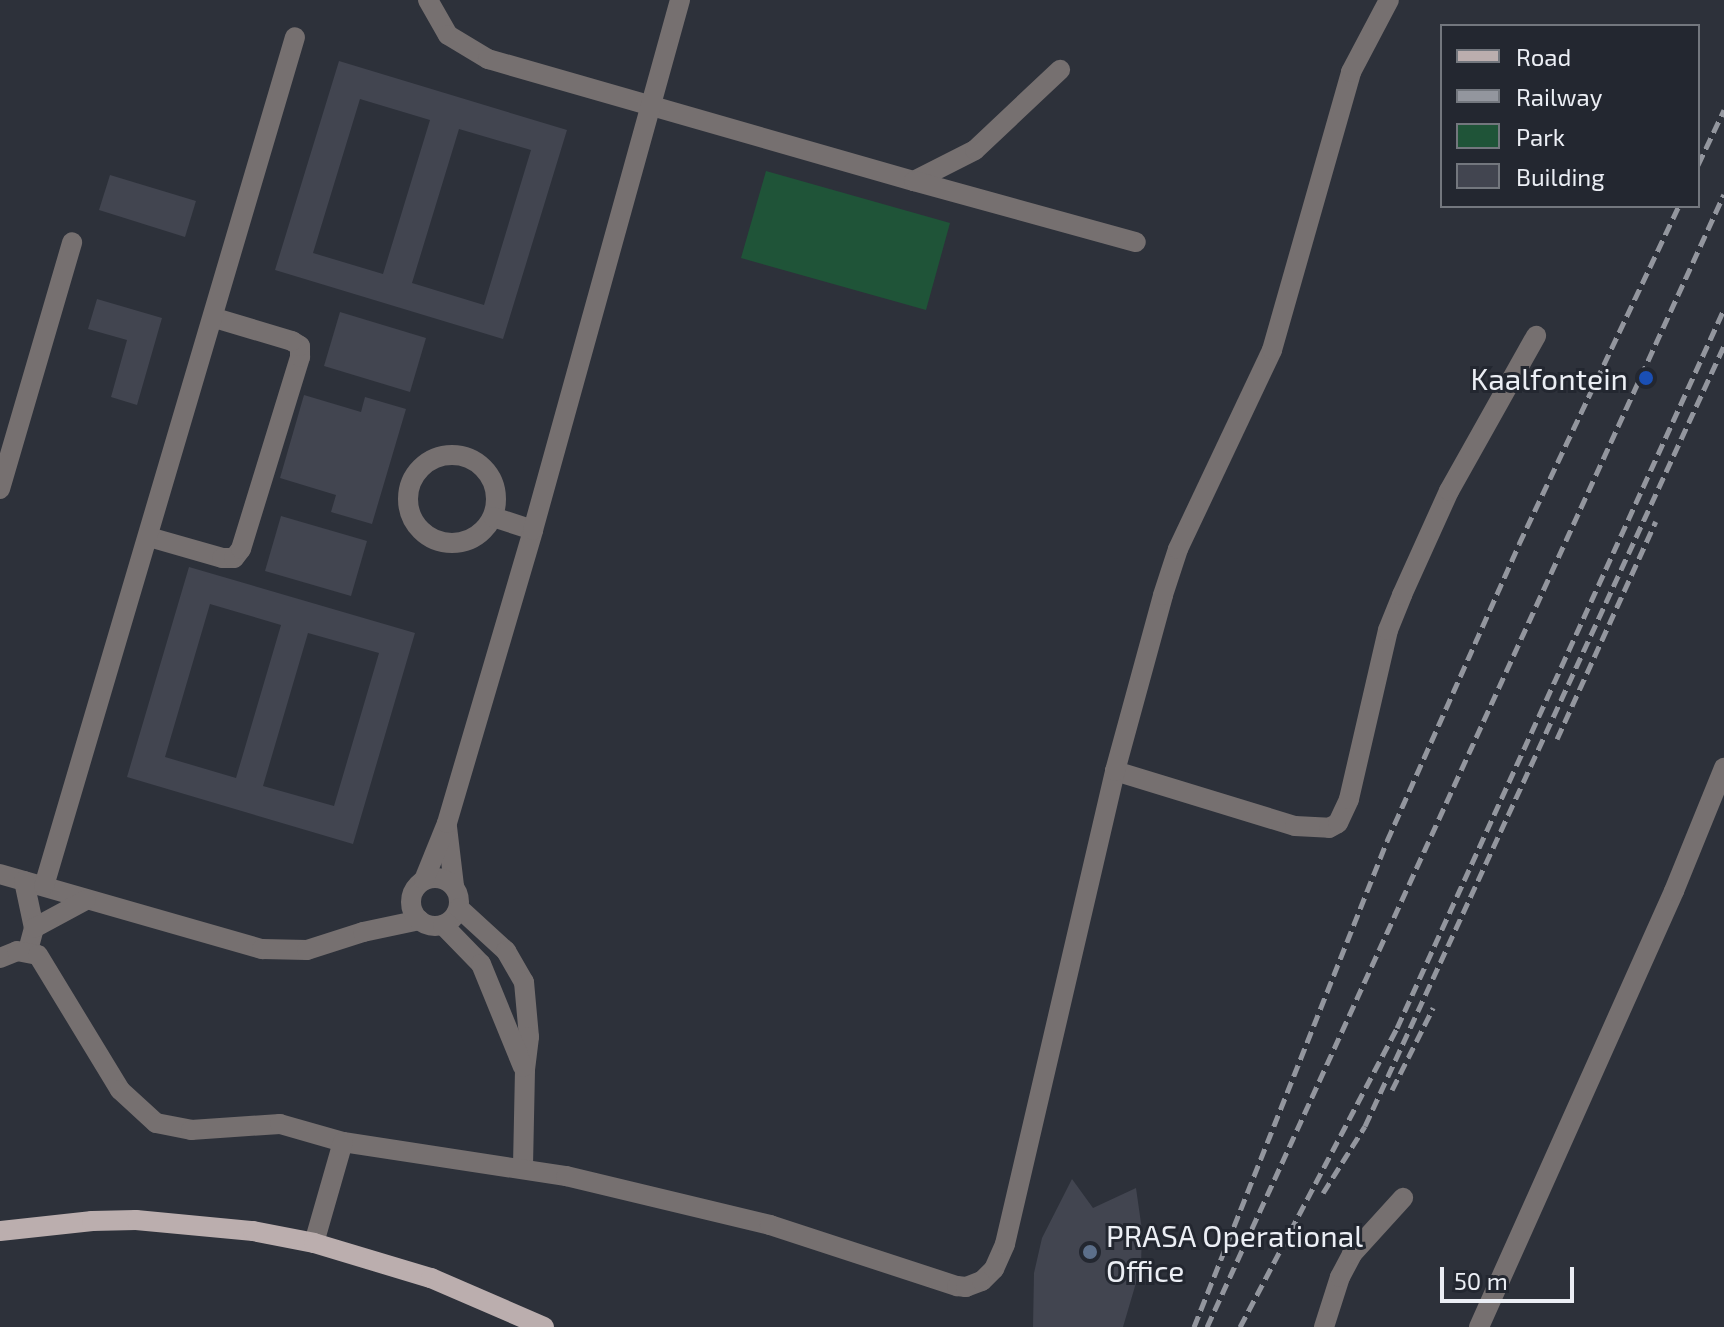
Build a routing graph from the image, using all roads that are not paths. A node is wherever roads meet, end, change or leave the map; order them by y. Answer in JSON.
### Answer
{"nodes":[{"id":1,"x":428,"y":0,"type":"edge"},
{"id":2,"x":680,"y":0,"type":"edge"},
{"id":3,"x":1389,"y":0,"type":"edge"},
{"id":4,"x":295,"y":37,"type":"dead end"},
{"id":5,"x":1060,"y":70,"type":"dead end"},
{"id":6,"x":654,"y":106,"type":"junction"},
{"id":7,"x":914,"y":181,"type":"junction"},
{"id":8,"x":72,"y":242,"type":"dead end"},
{"id":9,"x":1136,"y":242,"type":"dead end"},
{"id":10,"x":215,"y":318,"type":"junction"},
{"id":11,"x":1536,"y":336,"type":"dead end"},
{"id":12,"x":0,"y":489,"type":"edge"},
{"id":13,"x":493,"y":517,"type":"junction"},
{"id":14,"x":533,"y":530,"type":"junction"},
{"id":15,"x":149,"y":537,"type":"junction"},
{"id":16,"x":1724,"y":768,"type":"edge"},
{"id":17,"x":1115,"y":771,"type":"junction"},
{"id":18,"x":447,"y":823,"type":"junction"},
{"id":19,"x":0,"y":874,"type":"edge"},
{"id":20,"x":424,"y":880,"type":"junction"},
{"id":21,"x":24,"y":881,"type":"junction"},
{"id":22,"x":44,"y":886,"type":"junction"},
{"id":23,"x":454,"y":886,"type":"junction"},
{"id":24,"x":411,"y":899,"type":"junction"},
{"id":25,"x":86,"y":900,"type":"junction"},
{"id":26,"x":459,"y":908,"type":"junction"},
{"id":27,"x":420,"y":920,"type":"junction"},
{"id":28,"x":443,"y":925,"type":"junction"},
{"id":29,"x":34,"y":928,"type":"junction"},
{"id":30,"x":363,"y":932,"type":"junction"},
{"id":31,"x":28,"y":951,"type":"junction"},
{"id":32,"x":0,"y":958,"type":"edge"},
{"id":33,"x":522,"y":977,"type":"junction"},
{"id":34,"x":493,"y":989,"type":"junction"},
{"id":35,"x":525,"y":1070,"type":"junction"},
{"id":36,"x":343,"y":1142,"type":"junction"},
{"id":37,"x":523,"y":1167,"type":"junction"},
{"id":38,"x":1403,"y":1198,"type":"dead end"},
{"id":39,"x":0,"y":1231,"type":"edge"},
{"id":40,"x":314,"y":1243,"type":"junction"},
{"id":41,"x":544,"y":1327,"type":"edge"},
{"id":42,"x":1324,"y":1327,"type":"edge"},
{"id":43,"x":1479,"y":1327,"type":"edge"}],
"edges":[{"from":1,"to":6,"type":"street"},
{"from":2,"to":6,"type":"street"},
{"from":3,"to":17,"type":"street"},
{"from":4,"to":10,"type":"street"},
{"from":5,"to":7,"type":"street"},
{"from":6,"to":7,"type":"street"},
{"from":6,"to":14,"type":"street"},
{"from":7,"to":9,"type":"street"},
{"from":8,"to":12,"type":"street"},
{"from":10,"to":15,"type":"street"},
{"from":10,"to":15,"type":"street"},
{"from":11,"to":17,"type":"street"},
{"from":13,"to":13,"type":"street"},
{"from":13,"to":14,"type":"street"},
{"from":14,"to":18,"type":"street"},
{"from":15,"to":22,"type":"street"},
{"from":16,"to":43,"type":"street"},
{"from":17,"to":37,"type":"street"},
{"from":18,"to":20,"type":"street"},
{"from":18,"to":23,"type":"street"},
{"from":19,"to":21,"type":"street"},
{"from":20,"to":23,"type":"street"},
{"from":20,"to":24,"type":"street"},
{"from":21,"to":22,"type":"street"},
{"from":21,"to":29,"type":"street"},
{"from":22,"to":25,"type":"street"},
{"from":23,"to":26,"type":"street"},
{"from":24,"to":27,"type":"street"},
{"from":24,"to":30,"type":"street"},
{"from":25,"to":29,"type":"street"},
{"from":25,"to":30,"type":"street"},
{"from":26,"to":28,"type":"street"},
{"from":26,"to":33,"type":"street"},
{"from":27,"to":28,"type":"street"},
{"from":27,"to":30,"type":"street"},
{"from":28,"to":34,"type":"street"},
{"from":29,"to":31,"type":"street"},
{"from":31,"to":32,"type":"street"},
{"from":31,"to":36,"type":"street"},
{"from":33,"to":34,"type":"street"},
{"from":33,"to":35,"type":"street"},
{"from":34,"to":35,"type":"street"},
{"from":35,"to":37,"type":"street"},
{"from":36,"to":37,"type":"street"},
{"from":36,"to":40,"type":"street"},
{"from":38,"to":42,"type":"street"},
{"from":39,"to":40,"type":"main road"},
{"from":40,"to":41,"type":"main road"}]}
